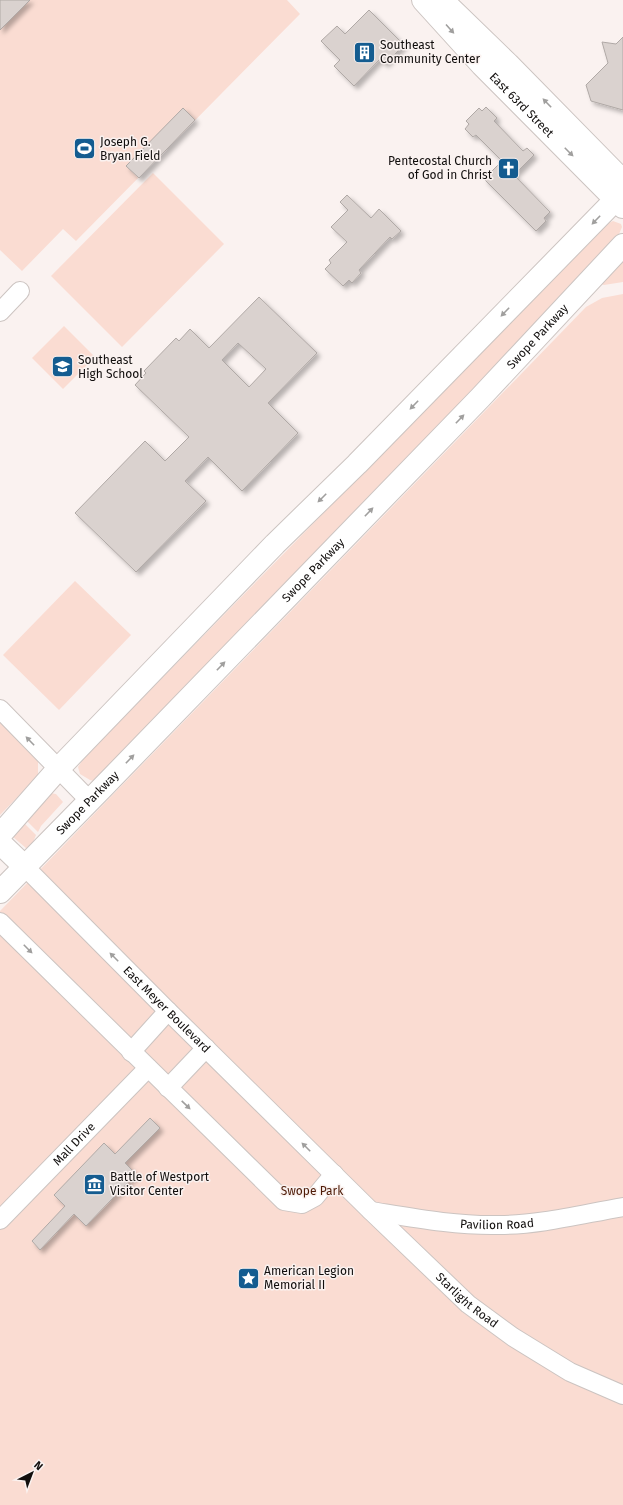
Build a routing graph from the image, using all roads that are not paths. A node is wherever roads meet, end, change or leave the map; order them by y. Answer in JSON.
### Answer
{"nodes":[{"id":1,"x":423,"y":0,"type":"edge"},
{"id":2,"x":442,"y":0,"type":"edge"},
{"id":3,"x":621,"y":195,"type":"edge"},
{"id":4,"x":623,"y":245,"type":"edge"},
{"id":5,"x":20,"y":290,"type":"dead end"},
{"id":6,"x":0,"y":312,"type":"edge"},
{"id":7,"x":0,"y":709,"type":"edge"},
{"id":8,"x":58,"y":768,"type":"junction"},
{"id":9,"x":90,"y":801,"type":"junction"},
{"id":10,"x":0,"y":835,"type":"edge"},
{"id":11,"x":0,"y":843,"type":"edge"},
{"id":12,"x":25,"y":867,"type":"junction"},
{"id":13,"x":0,"y":892,"type":"edge"},
{"id":14,"x":0,"y":922,"type":"edge"},
{"id":15,"x":168,"y":1011,"type":"junction"},
{"id":16,"x":206,"y":1048,"type":"junction"},
{"id":17,"x":131,"y":1052,"type":"junction"},
{"id":18,"x":148,"y":1068,"type":"junction"},
{"id":19,"x":168,"y":1088,"type":"junction"},
{"id":20,"x":334,"y":1174,"type":"junction"},
{"id":21,"x":623,"y":1207,"type":"edge"},
{"id":22,"x":371,"y":1211,"type":"junction"},
{"id":23,"x":0,"y":1220,"type":"edge"},
{"id":24,"x":623,"y":1395,"type":"edge"}],
"edges":[{"from":1,"to":3,"type":"main road","name":"East 63rd Street","one_way":true},
{"from":3,"to":2,"type":"main road","name":"East 63rd Street","one_way":true},
{"from":3,"to":8,"type":"main road","one_way":true},
{"from":9,"to":4,"type":"main road","name":"Swope Parkway","one_way":true},
{"from":5,"to":6,"type":"street"},
{"from":8,"to":7,"type":"street","one_way":true},
{"from":8,"to":9,"type":"street"},
{"from":8,"to":10,"type":"main road"},
{"from":9,"to":12,"type":"main road","name":"Swope Parkway"},
{"from":11,"to":12,"type":"main road","name":"East Meyer Boulevard"},
{"from":12,"to":13,"type":"main road","name":"Swope Parkway"},
{"from":15,"to":12,"type":"street","name":"East Meyer Boulevard","one_way":true},
{"from":14,"to":17,"type":"street","one_way":true},
{"from":15,"to":16,"type":"street","name":"East Meyer Boulevard"},
{"from":15,"to":17,"type":"street"},
{"from":16,"to":19,"type":"street"},
{"from":20,"to":16,"type":"street","name":"East Meyer Boulevard","one_way":true},
{"from":17,"to":18,"type":"street"},
{"from":18,"to":19,"type":"street"},
{"from":18,"to":23,"type":"street","name":"Mall Drive"},
{"from":19,"to":20,"type":"street","one_way":true},
{"from":20,"to":22,"type":"street","name":"Starlight Road"},
{"from":21,"to":22,"type":"street","name":"Pavilion Road"},
{"from":22,"to":24,"type":"street","name":"Starlight Road"}]}
